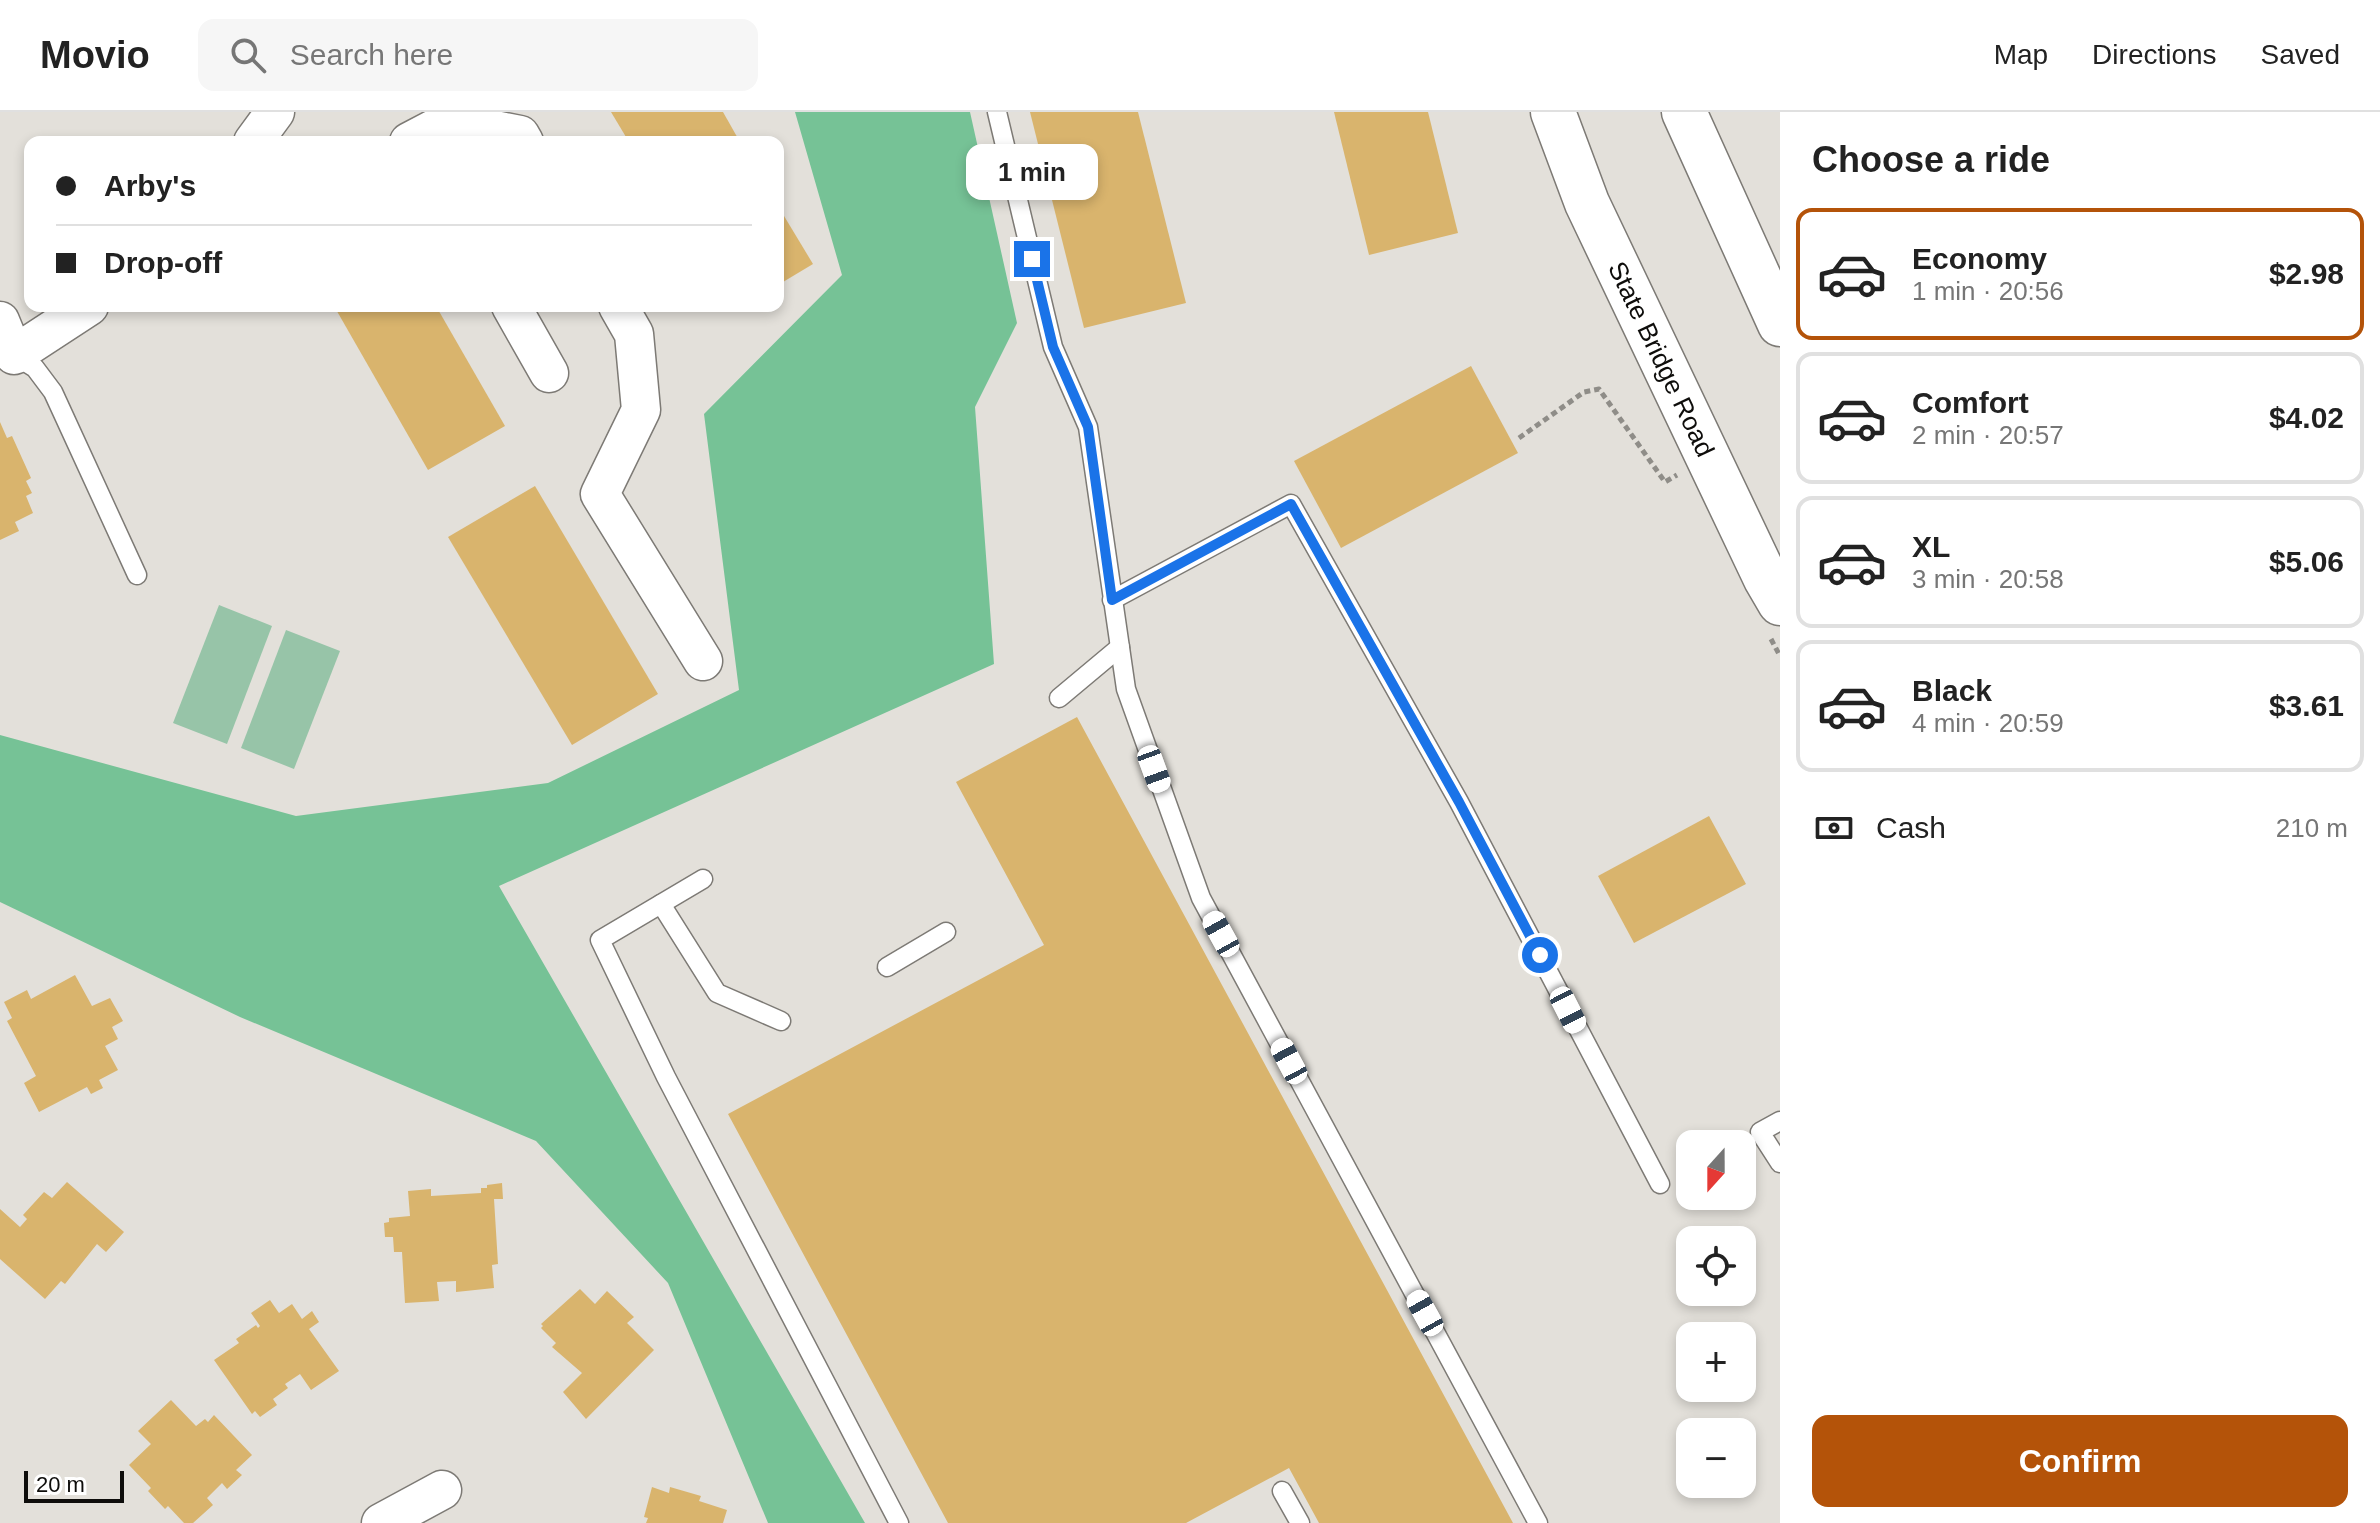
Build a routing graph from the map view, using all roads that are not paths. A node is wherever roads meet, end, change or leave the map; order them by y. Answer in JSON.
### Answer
{"nodes":[{"id":1,"x":260,"y":112,"type":"edge"},
{"id":2,"x":275,"y":112,"type":"edge"},
{"id":3,"x":997,"y":112,"type":"edge"},
{"id":4,"x":1553,"y":112,"type":"edge"},
{"id":5,"x":1684,"y":112,"type":"edge"},
{"id":6,"x":521,"y":133,"type":"edge"},
{"id":7,"x":253,"y":136,"type":"edge"},
{"id":8,"x":256,"y":136,"type":"edge"},
{"id":9,"x":420,"y":136,"type":"edge"},
{"id":10,"x":76,"y":312,"type":"edge"},
{"id":11,"x":514,"y":312,"type":"edge"},
{"id":12,"x":621,"y":312,"type":"edge"},
{"id":13,"x":1780,"y":324,"type":"edge"},
{"id":14,"x":5,"y":346,"type":"edge"},
{"id":15,"x":549,"y":373,"type":"dead end"},
{"id":16,"x":137,"y":575,"type":"dead end"},
{"id":17,"x":1112,"y":600,"type":"junction"},
{"id":18,"x":1780,"y":603,"type":"edge"},
{"id":19,"x":1120,"y":647,"type":"junction"},
{"id":20,"x":703,"y":661,"type":"dead end"},
{"id":21,"x":1059,"y":698,"type":"dead end"},
{"id":22,"x":703,"y":879,"type":"dead end"},
{"id":23,"x":661,"y":904,"type":"junction"},
{"id":24,"x":946,"y":932,"type":"dead end"},
{"id":25,"x":887,"y":967,"type":"dead end"},
{"id":26,"x":781,"y":1021,"type":"dead end"},
{"id":27,"x":1780,"y":1121,"type":"edge"},
{"id":28,"x":1780,"y":1163,"type":"edge"},
{"id":29,"x":1660,"y":1184,"type":"dead end"},
{"id":30,"x":442,"y":1490,"type":"dead end"},
{"id":31,"x":1282,"y":1491,"type":"dead end"},
{"id":32,"x":381,"y":1523,"type":"edge"},
{"id":33,"x":899,"y":1523,"type":"edge"},
{"id":34,"x":1300,"y":1523,"type":"edge"},
{"id":35,"x":1538,"y":1523,"type":"edge"}],
"edges":[{"from":1,"to":7,"type":"street"},
{"from":2,"to":8,"type":"street"},
{"from":3,"to":17,"type":"lane"},
{"from":4,"to":18,"type":"highway","name":"State Bridge Road"},
{"from":5,"to":13,"type":"highway"},
{"from":6,"to":9,"type":"street"},
{"from":10,"to":14,"type":"street"},
{"from":11,"to":15,"type":"street"},
{"from":12,"to":20,"type":"street"},
{"from":14,"to":16,"type":"lane"},
{"from":17,"to":19,"type":"lane"},
{"from":17,"to":29,"type":"lane"},
{"from":19,"to":21,"type":"lane"},
{"from":19,"to":35,"type":"lane"},
{"from":22,"to":23,"type":"lane"},
{"from":23,"to":26,"type":"lane"},
{"from":23,"to":33,"type":"lane"},
{"from":24,"to":25,"type":"lane"},
{"from":27,"to":28,"type":"lane"},
{"from":30,"to":32,"type":"street"},
{"from":31,"to":34,"type":"lane"}]}
